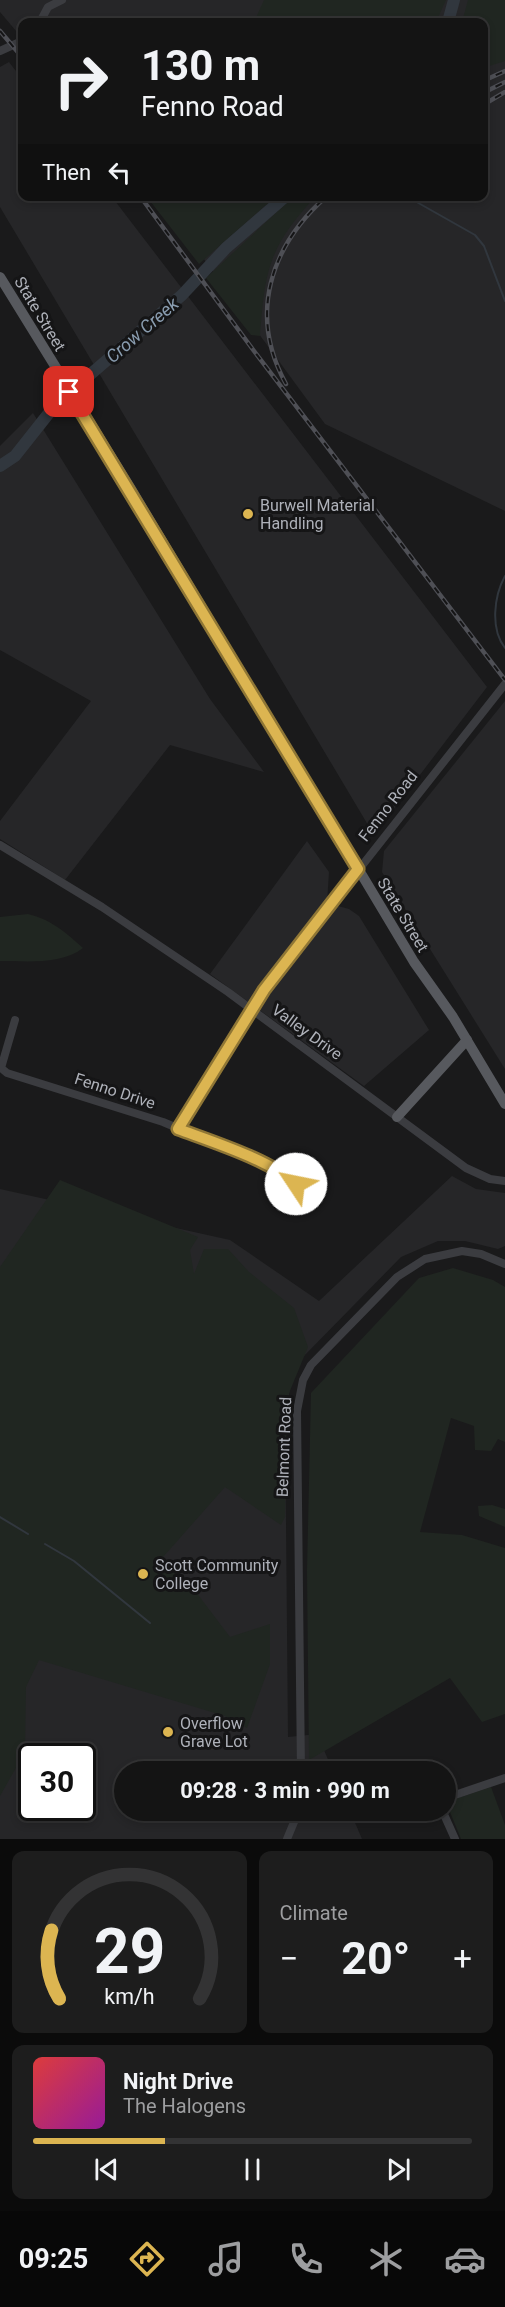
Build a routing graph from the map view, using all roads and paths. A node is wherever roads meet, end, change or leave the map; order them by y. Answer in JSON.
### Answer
{"nodes":[{"id":1,"x":62,"y":0,"type":"edge"},
{"id":2,"x":42,"y":18,"type":"edge"},
{"id":3,"x":18,"y":43,"type":"edge"},
{"id":4,"x":0,"y":51,"type":"edge"},
{"id":5,"x":0,"y":278,"type":"edge"},
{"id":6,"x":505,"y":684,"type":"edge"},
{"id":7,"x":0,"y":845,"type":"edge"},
{"id":8,"x":358,"y":869,"type":"junction"},
{"id":9,"x":251,"y":1010,"type":"junction"},
{"id":10,"x":15,"y":1020,"type":"dead end"},
{"id":11,"x":467,"y":1040,"type":"junction"},
{"id":12,"x":505,"y":1104,"type":"edge"},
{"id":13,"x":397,"y":1117,"type":"junction"},
{"id":14,"x":178,"y":1129,"type":"junction"},
{"id":15,"x":505,"y":1181,"type":"edge"},
{"id":16,"x":296,"y":1184,"type":"dead end"},
{"id":17,"x":505,"y":1264,"type":"edge"},
{"id":18,"x":301,"y":1761,"type":"edge"},
{"id":19,"x":505,"y":1778,"type":"edge"},
{"id":20,"x":456,"y":1795,"type":"edge"},
{"id":21,"x":294,"y":1821,"type":"edge"},
{"id":22,"x":447,"y":1821,"type":"edge"},
{"id":23,"x":287,"y":1839,"type":"edge"},
{"id":24,"x":455,"y":1839,"type":"edge"}],
"edges":[{"from":1,"to":2,"type":"street"},
{"from":3,"to":4,"type":"street"},
{"from":5,"to":8,"type":"main road","name":"State Street"},
{"from":6,"to":8,"type":"street","name":"Fenno Road"},
{"from":7,"to":9,"type":"street","name":"Valley Drive"},
{"from":8,"to":9,"type":"street","name":"Fenno Road"},
{"from":8,"to":11,"type":"main road","name":"State Street"},
{"from":9,"to":13,"type":"street","name":"Valley Drive"},
{"from":9,"to":14,"type":"street","name":"Fenno Road"},
{"from":10,"to":14,"type":"street","name":"Fenno Drive"},
{"from":11,"to":12,"type":"main road","name":"State Street"},
{"from":11,"to":13,"type":"main road"},
{"from":13,"to":15,"type":"street","name":"Valley Drive"},
{"from":14,"to":16,"type":"street","name":"Fenno Drive"},
{"from":17,"to":18,"type":"street","name":"Belmont Road"},
{"from":19,"to":20,"type":"street"},
{"from":21,"to":23,"type":"street"},
{"from":22,"to":24,"type":"street"}]}
